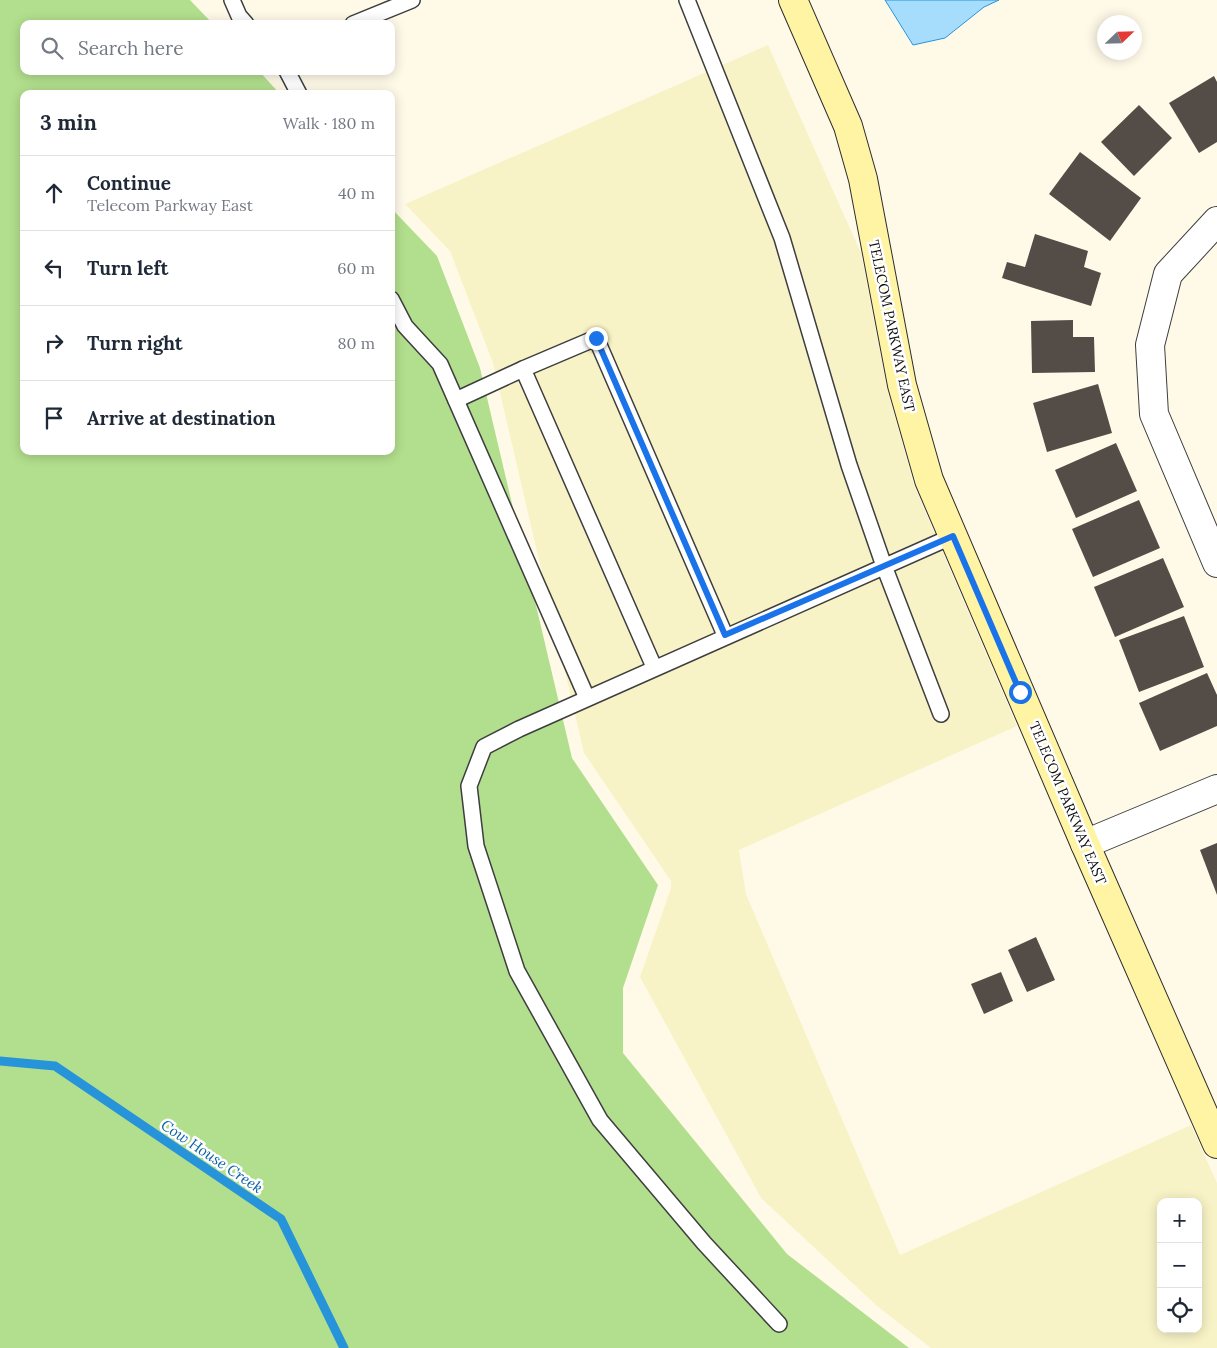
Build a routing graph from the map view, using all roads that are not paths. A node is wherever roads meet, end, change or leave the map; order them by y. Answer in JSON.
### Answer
{"nodes":[{"id":1,"x":232,"y":0,"type":"edge"},
{"id":2,"x":412,"y":0,"type":"edge"},
{"id":3,"x":687,"y":0,"type":"edge"},
{"id":4,"x":793,"y":0,"type":"edge"},
{"id":5,"x":242,"y":20,"type":"edge"},
{"id":6,"x":364,"y":20,"type":"edge"},
{"id":7,"x":289,"y":75,"type":"edge"},
{"id":8,"x":297,"y":90,"type":"edge"},
{"id":9,"x":1217,"y":221,"type":"edge"},
{"id":10,"x":395,"y":307,"type":"edge"},
{"id":11,"x":524,"y":369,"type":"junction"},
{"id":12,"x":456,"y":400,"type":"junction"},
{"id":13,"x":953,"y":536,"type":"junction"},
{"id":14,"x":1217,"y":563,"type":"edge"},
{"id":15,"x":884,"y":566,"type":"junction"},
{"id":16,"x":725,"y":635,"type":"junction"},
{"id":17,"x":654,"y":667,"type":"junction"},
{"id":18,"x":587,"y":698,"type":"junction"},
{"id":19,"x":941,"y":714,"type":"dead end"},
{"id":20,"x":1217,"y":789,"type":"edge"},
{"id":21,"x":1085,"y":844,"type":"junction"},
{"id":22,"x":1217,"y":1144,"type":"edge"},
{"id":23,"x":779,"y":1324,"type":"dead end"}],
"edges":[{"from":1,"to":5,"type":"lane"},
{"from":2,"to":6,"type":"lane"},
{"from":3,"to":15,"type":"lane"},
{"from":4,"to":13,"type":"street","name":"TELECOM PARKWAY EAST"},
{"from":7,"to":8,"type":"lane"},
{"from":9,"to":14,"type":"street"},
{"from":10,"to":12,"type":"lane"},
{"from":11,"to":12,"type":"lane"},
{"from":11,"to":16,"type":"lane"},
{"from":11,"to":17,"type":"lane"},
{"from":12,"to":18,"type":"lane"},
{"from":13,"to":15,"type":"lane"},
{"from":13,"to":21,"type":"street","name":"TELECOM PARKWAY EAST"},
{"from":15,"to":16,"type":"lane"},
{"from":15,"to":19,"type":"lane"},
{"from":16,"to":17,"type":"lane"},
{"from":17,"to":18,"type":"lane"},
{"from":18,"to":23,"type":"lane"},
{"from":20,"to":21,"type":"street"},
{"from":21,"to":22,"type":"street","name":"TELECOM PARKWAY EAST"}]}
